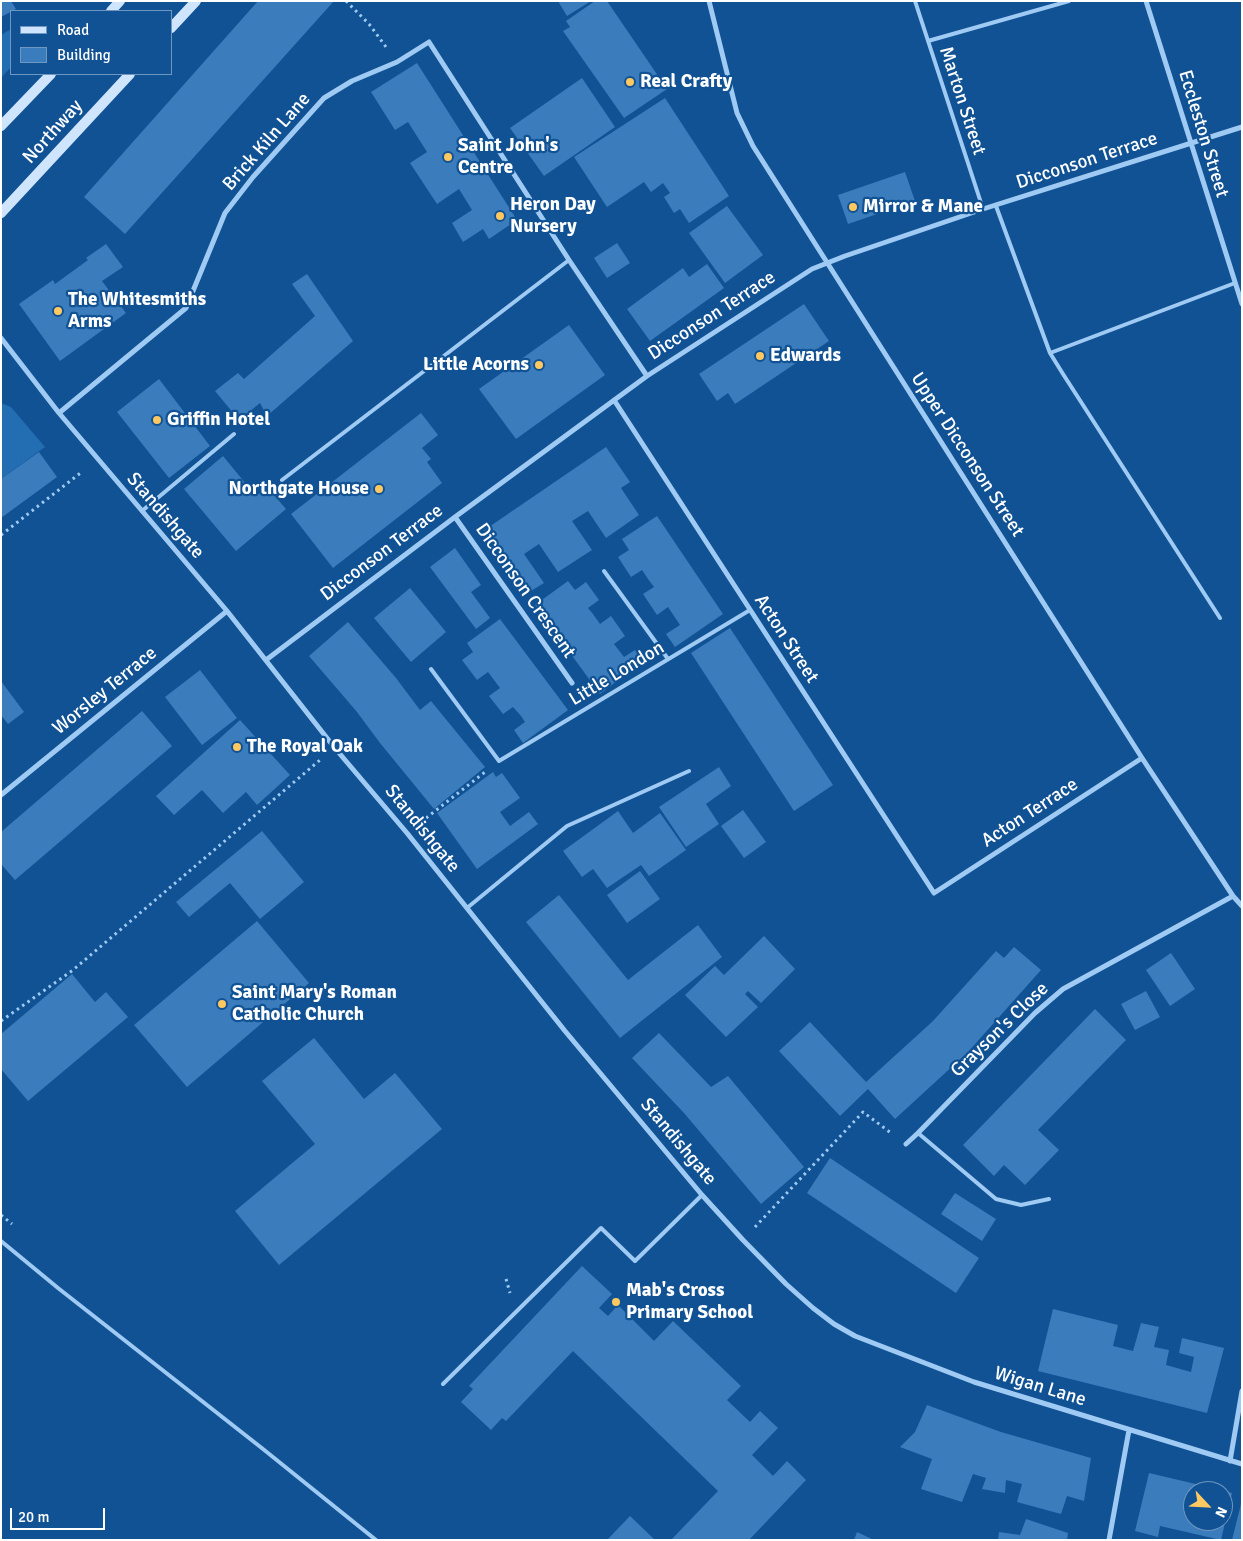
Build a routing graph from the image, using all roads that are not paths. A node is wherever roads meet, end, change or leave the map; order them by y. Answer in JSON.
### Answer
{"nodes":[{"id":1,"x":196,"y":1,"type":"edge"},
{"id":2,"x":710,"y":1,"type":"edge"},
{"id":3,"x":915,"y":1,"type":"edge"},
{"id":4,"x":1069,"y":1,"type":"edge"},
{"id":5,"x":1146,"y":1,"type":"edge"},
{"id":6,"x":172,"y":27,"type":"edge"},
{"id":7,"x":928,"y":41,"type":"junction"},
{"id":8,"x":50,"y":75,"type":"edge"},
{"id":9,"x":129,"y":75,"type":"edge"},
{"id":10,"x":1,"y":126,"type":"edge"},
{"id":11,"x":1242,"y":127,"type":"edge"},
{"id":12,"x":1190,"y":144,"type":"junction"},
{"id":13,"x":996,"y":206,"type":"junction"},
{"id":14,"x":983,"y":209,"type":"junction"},
{"id":15,"x":1,"y":213,"type":"edge"},
{"id":16,"x":569,"y":260,"type":"junction"},
{"id":17,"x":826,"y":263,"type":"junction"},
{"id":18,"x":1235,"y":283,"type":"junction"},
{"id":19,"x":1242,"y":304,"type":"edge"},
{"id":20,"x":1,"y":338,"type":"edge"},
{"id":21,"x":1050,"y":352,"type":"junction"},
{"id":22,"x":647,"y":376,"type":"junction"},
{"id":23,"x":614,"y":400,"type":"junction"},
{"id":24,"x":59,"y":413,"type":"junction"},
{"id":25,"x":234,"y":434,"type":"dead end"},
{"id":26,"x":282,"y":480,"type":"dead end"},
{"id":27,"x":141,"y":512,"type":"junction"},
{"id":28,"x":455,"y":517,"type":"junction"},
{"id":29,"x":604,"y":571,"type":"dead end"},
{"id":30,"x":750,"y":610,"type":"junction"},
{"id":31,"x":227,"y":611,"type":"junction"},
{"id":32,"x":1220,"y":618,"type":"dead end"},
{"id":33,"x":668,"y":659,"type":"junction"},
{"id":34,"x":266,"y":660,"type":"junction"},
{"id":35,"x":431,"y":669,"type":"dead end"},
{"id":36,"x":572,"y":683,"type":"dead end"},
{"id":37,"x":1142,"y":758,"type":"junction"},
{"id":38,"x":689,"y":771,"type":"dead end"},
{"id":39,"x":1,"y":795,"type":"edge"},
{"id":40,"x":934,"y":893,"type":"joint"},
{"id":41,"x":1233,"y":896,"type":"junction"},
{"id":42,"x":1242,"y":906,"type":"edge"},
{"id":43,"x":467,"y":908,"type":"junction"},
{"id":44,"x":918,"y":1133,"type":"junction"},
{"id":45,"x":906,"y":1144,"type":"road end"},
{"id":46,"x":702,"y":1195,"type":"junction"},
{"id":47,"x":1049,"y":1199,"type":"dead end"},
{"id":48,"x":1,"y":1241,"type":"edge"},
{"id":49,"x":834,"y":1324,"type":"joint"},
{"id":50,"x":443,"y":1384,"type":"dead end"},
{"id":51,"x":1242,"y":1391,"type":"edge"},
{"id":52,"x":1129,"y":1430,"type":"junction"},
{"id":53,"x":1230,"y":1460,"type":"junction"},
{"id":54,"x":1242,"y":1464,"type":"edge"},
{"id":55,"x":376,"y":1540,"type":"edge"},
{"id":56,"x":1109,"y":1540,"type":"edge"}],
"edges":[{"from":1,"to":6,"type":"main road"},
{"from":2,"to":17,"type":"street","name":"Upper Dicconson Street"},
{"from":3,"to":7,"type":"lane","name":"Marton Street"},
{"from":4,"to":7,"type":"lane"},
{"from":5,"to":12,"type":"street","name":"Eccleston Street"},
{"from":7,"to":14,"type":"lane","name":"Marton Street"},
{"from":8,"to":10,"type":"main road"},
{"from":9,"to":15,"type":"main road","name":"Northway"},
{"from":11,"to":12,"type":"street","name":"Dicconson Terrace"},
{"from":12,"to":13,"type":"street","name":"Dicconson Terrace"},
{"from":12,"to":18,"type":"street","name":"Eccleston Street"},
{"from":13,"to":14,"type":"street","name":"Dicconson Terrace"},
{"from":13,"to":21,"type":"lane"},
{"from":14,"to":17,"type":"street","name":"Dicconson Terrace"},
{"from":16,"to":22,"type":"street","name":"Brick Kiln Lane"},
{"from":16,"to":24,"type":"street","name":"Brick Kiln Lane"},
{"from":16,"to":26,"type":"lane"},
{"from":17,"to":22,"type":"street","name":"Dicconson Terrace"},
{"from":17,"to":37,"type":"street","name":"Upper Dicconson Street"},
{"from":18,"to":19,"type":"street","name":"Eccleston Street"},
{"from":18,"to":21,"type":"lane"},
{"from":20,"to":24,"type":"street","name":"Standishgate"},
{"from":21,"to":32,"type":"lane"},
{"from":22,"to":23,"type":"street","name":"Dicconson Terrace"},
{"from":23,"to":28,"type":"street","name":"Dicconson Terrace"},
{"from":23,"to":30,"type":"street","name":"Acton Street"},
{"from":24,"to":27,"type":"street","name":"Standishgate"},
{"from":25,"to":27,"type":"lane"},
{"from":27,"to":31,"type":"street","name":"Standishgate"},
{"from":28,"to":34,"type":"street","name":"Dicconson Terrace"},
{"from":28,"to":36,"type":"street","name":"Dicconson Crescent"},
{"from":29,"to":33,"type":"lane"},
{"from":30,"to":33,"type":"lane","name":"Little London"},
{"from":30,"to":40,"type":"street","name":"Acton Street"},
{"from":31,"to":34,"type":"street","name":"Standishgate"},
{"from":31,"to":39,"type":"street","name":"Worsley Terrace"},
{"from":33,"to":35,"type":"lane","name":"Little London"},
{"from":34,"to":43,"type":"street","name":"Standishgate"},
{"from":37,"to":40,"type":"street","name":"Acton Terrace"},
{"from":37,"to":41,"type":"street","name":"Upper Dicconson Street"},
{"from":38,"to":43,"type":"lane"},
{"from":41,"to":42,"type":"street","name":"Upper Dicconson Street"},
{"from":41,"to":44,"type":"street","name":"Grayson's Close"},
{"from":43,"to":46,"type":"street","name":"Standishgate"},
{"from":44,"to":45,"type":"street","name":"Grayson's Close"},
{"from":44,"to":47,"type":"lane"},
{"from":46,"to":49,"type":"street","name":"Standishgate"},
{"from":46,"to":50,"type":"lane"},
{"from":48,"to":55,"type":"lane"},
{"from":49,"to":52,"type":"street","name":"Wigan Lane"},
{"from":51,"to":53,"type":"street"},
{"from":52,"to":53,"type":"street","name":"Wigan Lane"},
{"from":52,"to":56,"type":"street"},
{"from":53,"to":54,"type":"street","name":"Wigan Lane"}]}
